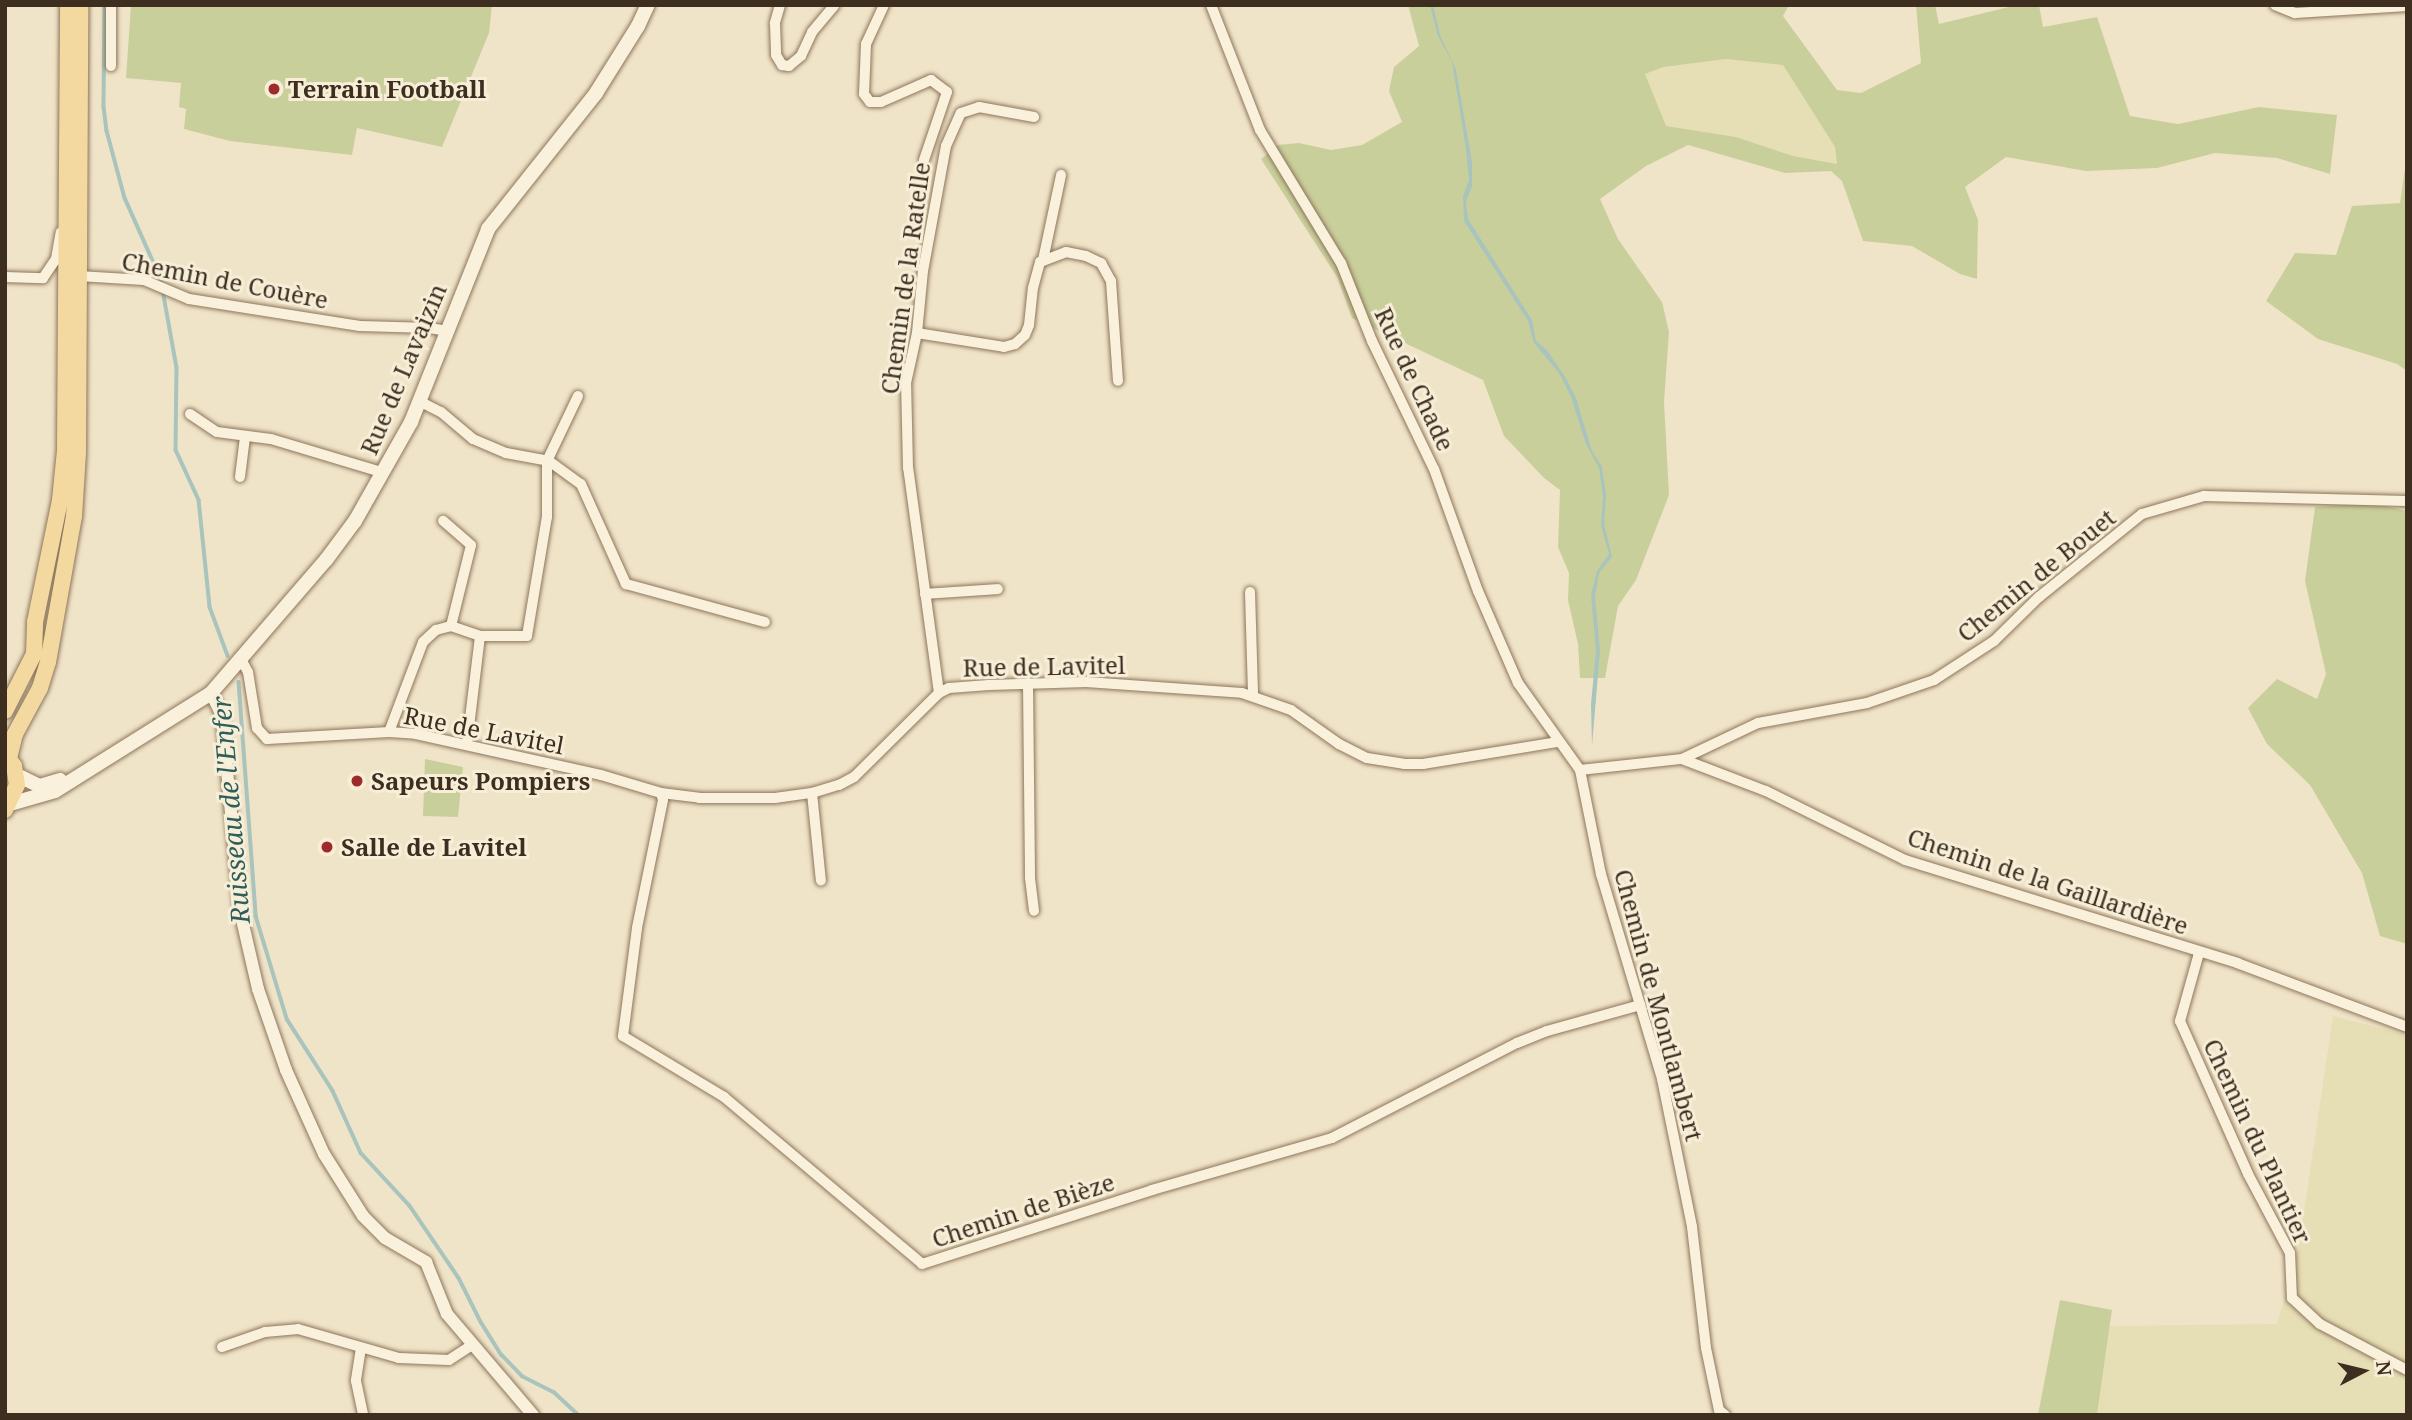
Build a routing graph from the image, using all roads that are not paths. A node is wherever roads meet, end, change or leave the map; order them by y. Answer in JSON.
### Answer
{"nodes":[{"id":1,"x":68,"y":5,"type":"edge"},
{"id":2,"x":80,"y":5,"type":"edge"},
{"id":3,"x":111,"y":5,"type":"edge"},
{"id":4,"x":648,"y":5,"type":"edge"},
{"id":5,"x":780,"y":5,"type":"edge"},
{"id":6,"x":835,"y":5,"type":"edge"},
{"id":7,"x":884,"y":5,"type":"edge"},
{"id":8,"x":1211,"y":5,"type":"edge"},
{"id":9,"x":2274,"y":5,"type":"edge"},
{"id":10,"x":2407,"y":6,"type":"edge"},
{"id":11,"x":111,"y":66,"type":"dead end"},
{"id":12,"x":1034,"y":117,"type":"dead end"},
{"id":13,"x":924,"y":160,"type":"dead end"},
{"id":14,"x":1061,"y":174,"type":"dead end"},
{"id":15,"x":68,"y":195,"type":"junction"},
{"id":16,"x":1043,"y":260,"type":"junction"},
{"id":17,"x":79,"y":276,"type":"junction"},
{"id":18,"x":5,"y":277,"type":"edge"},
{"id":19,"x":447,"y":331,"type":"junction"},
{"id":20,"x":916,"y":334,"type":"junction"},
{"id":21,"x":1118,"y":381,"type":"dead end"},
{"id":22,"x":578,"y":396,"type":"dead end"},
{"id":23,"x":419,"y":401,"type":"junction"},
{"id":24,"x":190,"y":414,"type":"dead end"},
{"id":25,"x":245,"y":437,"type":"junction"},
{"id":26,"x":547,"y":461,"type":"junction"},
{"id":27,"x":384,"y":473,"type":"junction"},
{"id":28,"x":240,"y":477,"type":"dead end"},
{"id":29,"x":2407,"y":501,"type":"edge"},
{"id":30,"x":443,"y":521,"type":"dead end"},
{"id":31,"x":998,"y":589,"type":"dead end"},
{"id":32,"x":1250,"y":592,"type":"dead end"},
{"id":33,"x":925,"y":594,"type":"junction"},
{"id":34,"x":765,"y":622,"type":"dead end"},
{"id":35,"x":451,"y":626,"type":"junction"},
{"id":36,"x":480,"y":636,"type":"junction"},
{"id":37,"x":241,"y":659,"type":"junction"},
{"id":38,"x":1028,"y":683,"type":"junction"},
{"id":39,"x":211,"y":693,"type":"junction"},
{"id":40,"x":939,"y":693,"type":"junction"},
{"id":41,"x":1253,"y":695,"type":"junction"},
{"id":42,"x":5,"y":711,"type":"edge"},
{"id":43,"x":389,"y":732,"type":"junction"},
{"id":44,"x":1558,"y":742,"type":"junction"},
{"id":45,"x":130,"y":744,"type":"junction"},
{"id":46,"x":467,"y":744,"type":"junction"},
{"id":47,"x":7,"y":756,"type":"edge"},
{"id":48,"x":1682,"y":760,"type":"junction"},
{"id":49,"x":1580,"y":770,"type":"junction"},
{"id":50,"x":17,"y":775,"type":"junction"},
{"id":51,"x":662,"y":793,"type":"junction"},
{"id":52,"x":812,"y":793,"type":"junction"},
{"id":53,"x":8,"y":807,"type":"edge"},
{"id":54,"x":821,"y":881,"type":"dead end"},
{"id":55,"x":1034,"y":911,"type":"dead end"},
{"id":56,"x":2199,"y":953,"type":"junction"},
{"id":57,"x":1640,"y":1005,"type":"junction"},
{"id":58,"x":2407,"y":1027,"type":"edge"},
{"id":59,"x":472,"y":1345,"type":"junction"},
{"id":60,"x":222,"y":1347,"type":"dead end"},
{"id":61,"x":361,"y":1348,"type":"junction"},
{"id":62,"x":2407,"y":1370,"type":"edge"},
{"id":63,"x":363,"y":1415,"type":"edge"},
{"id":64,"x":533,"y":1415,"type":"edge"},
{"id":65,"x":1725,"y":1415,"type":"edge"}],
"edges":[{"from":1,"to":15,"type":"main road"},
{"from":2,"to":17,"type":"main road"},
{"from":3,"to":11,"type":"street"},
{"from":4,"to":19,"type":"main road","name":"Rue de Lavaizin"},
{"from":5,"to":6,"type":"street"},
{"from":7,"to":13,"type":"street"},
{"from":8,"to":44,"type":"street","name":"Rue de Chade"},
{"from":9,"to":10,"type":"street"},
{"from":12,"to":20,"type":"street","name":"Chemin de la Ratelle"},
{"from":14,"to":16,"type":"street"},
{"from":15,"to":18,"type":"street"},
{"from":15,"to":42,"type":"main road"},
{"from":16,"to":20,"type":"street"},
{"from":16,"to":21,"type":"street"},
{"from":17,"to":19,"type":"street","name":"Chemin de Couère"},
{"from":17,"to":47,"type":"main road"},
{"from":19,"to":23,"type":"main road","name":"Rue de Lavaizin"},
{"from":20,"to":33,"type":"street","name":"Chemin de la Ratelle"},
{"from":22,"to":26,"type":"street"},
{"from":23,"to":26,"type":"street"},
{"from":23,"to":27,"type":"main road","name":"Rue de Lavaizin"},
{"from":24,"to":25,"type":"street"},
{"from":25,"to":27,"type":"street"},
{"from":25,"to":28,"type":"street"},
{"from":26,"to":34,"type":"street"},
{"from":26,"to":36,"type":"street"},
{"from":27,"to":37,"type":"main road","name":"Rue de Lavaizin"},
{"from":29,"to":48,"type":"street","name":"Chemin de Bouet"},
{"from":30,"to":35,"type":"street"},
{"from":31,"to":33,"type":"street"},
{"from":32,"to":41,"type":"street"},
{"from":33,"to":40,"type":"street","name":"Chemin de la Ratelle"},
{"from":35,"to":36,"type":"street"},
{"from":35,"to":43,"type":"street"},
{"from":36,"to":46,"type":"street"},
{"from":37,"to":39,"type":"main road","name":"Rue de Lavaizin"},
{"from":37,"to":43,"type":"street","name":"Rue de Lavitel"},
{"from":38,"to":40,"type":"street","name":"Rue de Lavitel"},
{"from":38,"to":41,"type":"street","name":"Rue de Lavitel"},
{"from":38,"to":55,"type":"street"},
{"from":39,"to":45,"type":"main road","name":"Rue de Lavaizin"},
{"from":39,"to":59,"type":"street"},
{"from":40,"to":52,"type":"street","name":"Rue de Lavitel"},
{"from":41,"to":44,"type":"street","name":"Rue de Lavitel"},
{"from":43,"to":46,"type":"street","name":"Rue de Lavitel"},
{"from":44,"to":49,"type":"street","name":"Rue de Chade"},
{"from":45,"to":50,"type":"main road","name":"Rue de Lavaizin"},
{"from":45,"to":53,"type":"main road","name":"Rue de Lavaizin"},
{"from":46,"to":51,"type":"street","name":"Rue de Lavitel"},
{"from":47,"to":50,"type":"main road"},
{"from":48,"to":49,"type":"street","name":"Chemin de Bouet"},
{"from":48,"to":56,"type":"street","name":"Chemin de la Gaillardière"},
{"from":49,"to":57,"type":"street","name":"Chemin de Montlambert"},
{"from":50,"to":53,"type":"main road"},
{"from":51,"to":52,"type":"street","name":"Rue de Lavitel"},
{"from":51,"to":57,"type":"street","name":"Chemin de Bièze"},
{"from":52,"to":54,"type":"street"},
{"from":56,"to":58,"type":"street","name":"Chemin de la Gaillardière"},
{"from":56,"to":62,"type":"street","name":"Chemin du Plantier"},
{"from":57,"to":65,"type":"street","name":"Chemin de Montlambert"},
{"from":59,"to":61,"type":"street"},
{"from":59,"to":64,"type":"street"},
{"from":60,"to":61,"type":"street"},
{"from":61,"to":63,"type":"street"}]}
